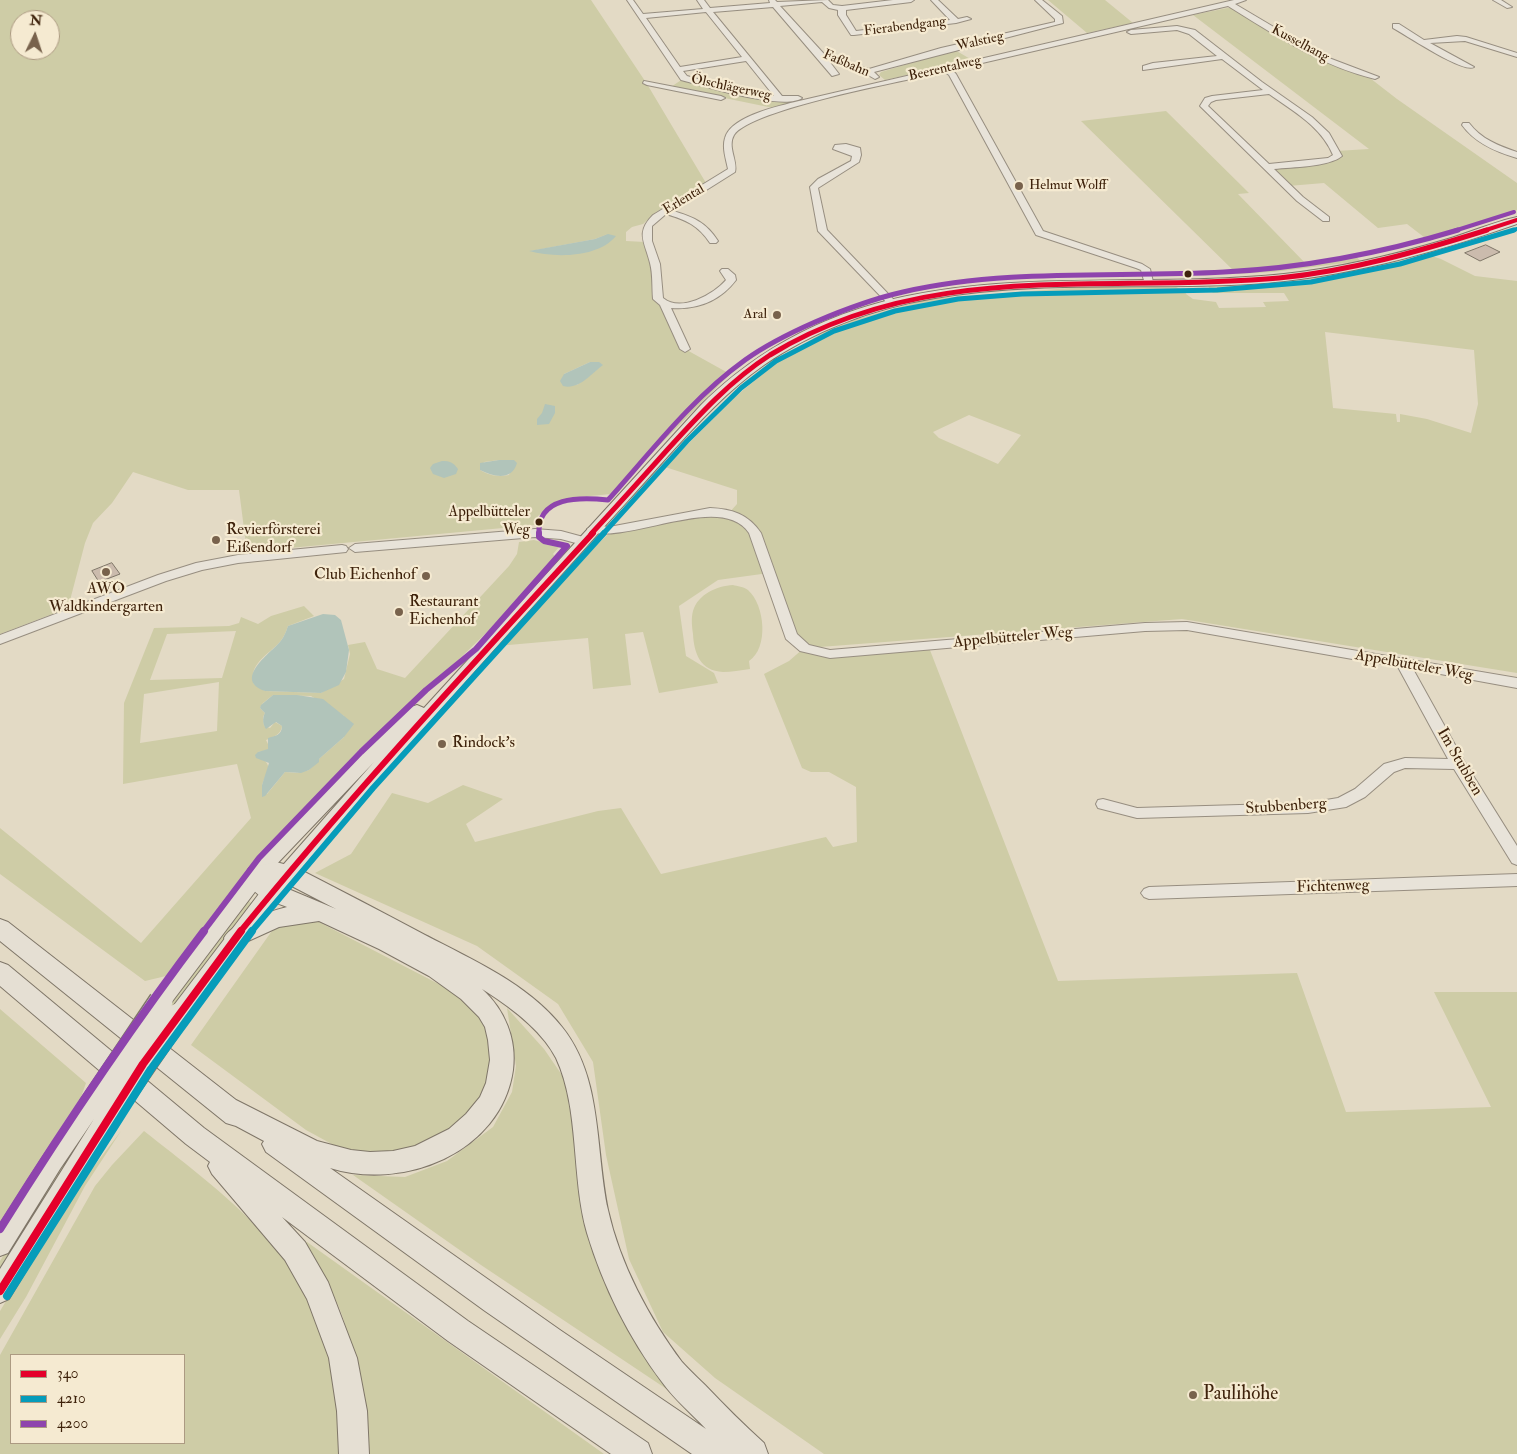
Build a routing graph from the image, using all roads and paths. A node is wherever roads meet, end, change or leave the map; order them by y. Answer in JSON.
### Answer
{"nodes":[{"id":1,"x":630,"y":0,"type":"edge"},
{"id":2,"x":700,"y":0,"type":"edge"},
{"id":3,"x":824,"y":0,"type":"edge"},
{"id":4,"x":911,"y":0,"type":"edge"},
{"id":5,"x":934,"y":0,"type":"edge"},
{"id":6,"x":1038,"y":0,"type":"edge"},
{"id":7,"x":1243,"y":0,"type":"edge"},
{"id":8,"x":1496,"y":0,"type":"edge"},
{"id":9,"x":773,"y":3,"type":"edge"},
{"id":10,"x":1229,"y":3,"type":"junction"},
{"id":11,"x":1509,"y":7,"type":"dead end"},
{"id":12,"x":842,"y":8,"type":"junction"},
{"id":13,"x":709,"y":11,"type":"junction"},
{"id":14,"x":642,"y":16,"type":"junction"},
{"id":15,"x":967,"y":19,"type":"dead end"},
{"id":16,"x":956,"y":21,"type":"junction"},
{"id":17,"x":1396,"y":26,"type":"dead end"},
{"id":18,"x":1117,"y":28,"type":"junction"},
{"id":19,"x":1423,"y":42,"type":"junction"},
{"id":20,"x":1517,"y":55,"type":"edge"},
{"id":21,"x":822,"y":57,"type":"junction"},
{"id":22,"x":1224,"y":57,"type":"junction"},
{"id":23,"x":748,"y":58,"type":"junction"},
{"id":24,"x":1470,"y":67,"type":"dead end"},
{"id":25,"x":1146,"y":68,"type":"dead end"},
{"id":26,"x":946,"y":69,"type":"junction"},
{"id":27,"x":678,"y":70,"type":"junction"},
{"id":28,"x":870,"y":71,"type":"junction"},
{"id":29,"x":835,"y":74,"type":"dead end"},
{"id":30,"x":1375,"y":76,"type":"dead end"},
{"id":31,"x":647,"y":83,"type":"dead end"},
{"id":32,"x":880,"y":84,"type":"junction"},
{"id":33,"x":1269,"y":92,"type":"junction"},
{"id":34,"x":780,"y":98,"type":"junction"},
{"id":35,"x":811,"y":101,"type":"junction"},
{"id":36,"x":778,"y":109,"type":"junction"},
{"id":37,"x":1466,"y":126,"type":"dead end"},
{"id":38,"x":857,"y":155,"type":"dead end"},
{"id":39,"x":1517,"y":155,"type":"edge"},
{"id":40,"x":1268,"y":167,"type":"junction"},
{"id":41,"x":665,"y":211,"type":"junction"},
{"id":42,"x":1326,"y":219,"type":"dead end"},
{"id":43,"x":1517,"y":220,"type":"edge"},
{"id":44,"x":713,"y":241,"type":"dead end"},
{"id":45,"x":726,"y":271,"type":"dead end"},
{"id":46,"x":1148,"y":282,"type":"junction"},
{"id":47,"x":892,"y":303,"type":"junction"},
{"id":48,"x":664,"y":304,"type":"junction"},
{"id":49,"x":685,"y":349,"type":"dead end"},
{"id":50,"x":588,"y":535,"type":"junction"},
{"id":51,"x":355,"y":548,"type":"dead end"},
{"id":52,"x":342,"y":549,"type":"dead end"},
{"id":53,"x":0,"y":640,"type":"edge"},
{"id":54,"x":482,"y":655,"type":"junction"},
{"id":55,"x":1403,"y":664,"type":"junction"},
{"id":56,"x":1517,"y":684,"type":"edge"},
{"id":57,"x":1458,"y":764,"type":"junction"},
{"id":58,"x":1103,"y":804,"type":"dead end"},
{"id":59,"x":1517,"y":859,"type":"edge"},
{"id":60,"x":287,"y":873,"type":"junction"},
{"id":61,"x":257,"y":874,"type":"junction"},
{"id":62,"x":1517,"y":880,"type":"edge"},
{"id":63,"x":272,"y":892,"type":"junction"},
{"id":64,"x":1150,"y":893,"type":"dead end"},
{"id":65,"x":325,"y":912,"type":"junction"},
{"id":66,"x":0,"y":928,"type":"edge"},
{"id":67,"x":235,"y":938,"type":"junction"},
{"id":68,"x":0,"y":972,"type":"edge"},
{"id":69,"x":226,"y":1108,"type":"junction"},
{"id":70,"x":98,"y":1114,"type":"junction"},
{"id":71,"x":195,"y":1136,"type":"junction"},
{"id":72,"x":0,"y":1245,"type":"edge"},
{"id":73,"x":0,"y":1291,"type":"edge"},
{"id":74,"x":354,"y":1454,"type":"edge"},
{"id":75,"x":637,"y":1454,"type":"edge"},
{"id":76,"x":718,"y":1454,"type":"edge"},
{"id":77,"x":753,"y":1454,"type":"edge"}],
"edges":[{"from":1,"to":14,"type":"street","name":"Ölschlägerweg"},
{"from":2,"to":13,"type":"street"},
{"from":3,"to":9,"type":"street"},
{"from":3,"to":12,"type":"street"},
{"from":4,"to":12,"type":"street"},
{"from":5,"to":16,"type":"street"},
{"from":6,"to":28,"type":"street","name":"Walstieg"},
{"from":7,"to":10,"type":"street","name":"Beerentalweg"},
{"from":8,"to":11,"type":"street"},
{"from":9,"to":13,"type":"street"},
{"from":9,"to":21,"type":"street","name":"Faßbahn"},
{"from":10,"to":18,"type":"street","name":"Beerentalweg"},
{"from":10,"to":30,"type":"street","name":"Kusselhang"},
{"from":12,"to":16,"type":"street","name":"Fierabendgang"},
{"from":13,"to":14,"type":"street"},
{"from":13,"to":23,"type":"street"},
{"from":14,"to":27,"type":"street","name":"Ölschlägerweg"},
{"from":15,"to":16,"type":"street"},
{"from":17,"to":19,"type":"street"},
{"from":18,"to":22,"type":"street"},
{"from":18,"to":26,"type":"street","name":"Beerentalweg"},
{"from":19,"to":20,"type":"street"},
{"from":19,"to":24,"type":"street"},
{"from":21,"to":28,"type":"street","name":"Faßbahn"},
{"from":21,"to":29,"type":"street"},
{"from":22,"to":25,"type":"street"},
{"from":22,"to":33,"type":"street"},
{"from":23,"to":27,"type":"street"},
{"from":23,"to":34,"type":"street"},
{"from":26,"to":32,"type":"street","name":"Beerentalweg"},
{"from":26,"to":46,"type":"street"},
{"from":27,"to":34,"type":"street","name":"Ölschlägerweg"},
{"from":28,"to":32,"type":"street","name":"Faßbahn"},
{"from":31,"to":36,"type":"street","name":"Beerentalweg"},
{"from":32,"to":35,"type":"street","name":"Beerentalweg"},
{"from":33,"to":40,"type":"street"},
{"from":33,"to":40,"type":"street"},
{"from":34,"to":35,"type":"street","name":"Ölschlägerweg"},
{"from":35,"to":36,"type":"street","name":"Beerentalweg"},
{"from":36,"to":41,"type":"street","name":"Erlental"},
{"from":37,"to":39,"type":"street"},
{"from":38,"to":47,"type":"street"},
{"from":40,"to":42,"type":"street"},
{"from":41,"to":44,"type":"street"},
{"from":41,"to":48,"type":"street","name":"Erlental"},
{"from":43,"to":46,"type":"main road"},
{"from":45,"to":48,"type":"street"},
{"from":46,"to":47,"type":"main road"},
{"from":47,"to":50,"type":"main road"},
{"from":48,"to":49,"type":"street","name":"Erlental"},
{"from":50,"to":51,"type":"street","name":"Appelbütteler Weg"},
{"from":50,"to":54,"type":"main road"},
{"from":50,"to":55,"type":"street","name":"Appelbütteler Weg"},
{"from":52,"to":53,"type":"street"},
{"from":54,"to":60,"type":"main road"},
{"from":54,"to":61,"type":"main road"},
{"from":55,"to":56,"type":"street","name":"Appelbütteler Weg"},
{"from":55,"to":57,"type":"street","name":"Im Stubben"},
{"from":57,"to":58,"type":"street","name":"Stubbenberg"},
{"from":57,"to":59,"type":"street","name":"Im Stubben"},
{"from":60,"to":61,"type":"highway"},
{"from":60,"to":63,"type":"main road"},
{"from":60,"to":77,"type":"highway"},
{"from":61,"to":63,"type":"highway"},
{"from":61,"to":70,"type":"main road","bridge":true},
{"from":62,"to":64,"type":"street","name":"Fichtenweg"},
{"from":63,"to":65,"type":"highway"},
{"from":63,"to":67,"type":"main road"},
{"from":65,"to":67,"type":"highway"},
{"from":65,"to":69,"type":"highway"},
{"from":66,"to":69,"type":"highway"},
{"from":67,"to":70,"type":"main road","bridge":true},
{"from":68,"to":71,"type":"highway"},
{"from":69,"to":76,"type":"highway"},
{"from":70,"to":72,"type":"main road"},
{"from":70,"to":73,"type":"main road"},
{"from":71,"to":74,"type":"highway"},
{"from":71,"to":75,"type":"highway"}]}
